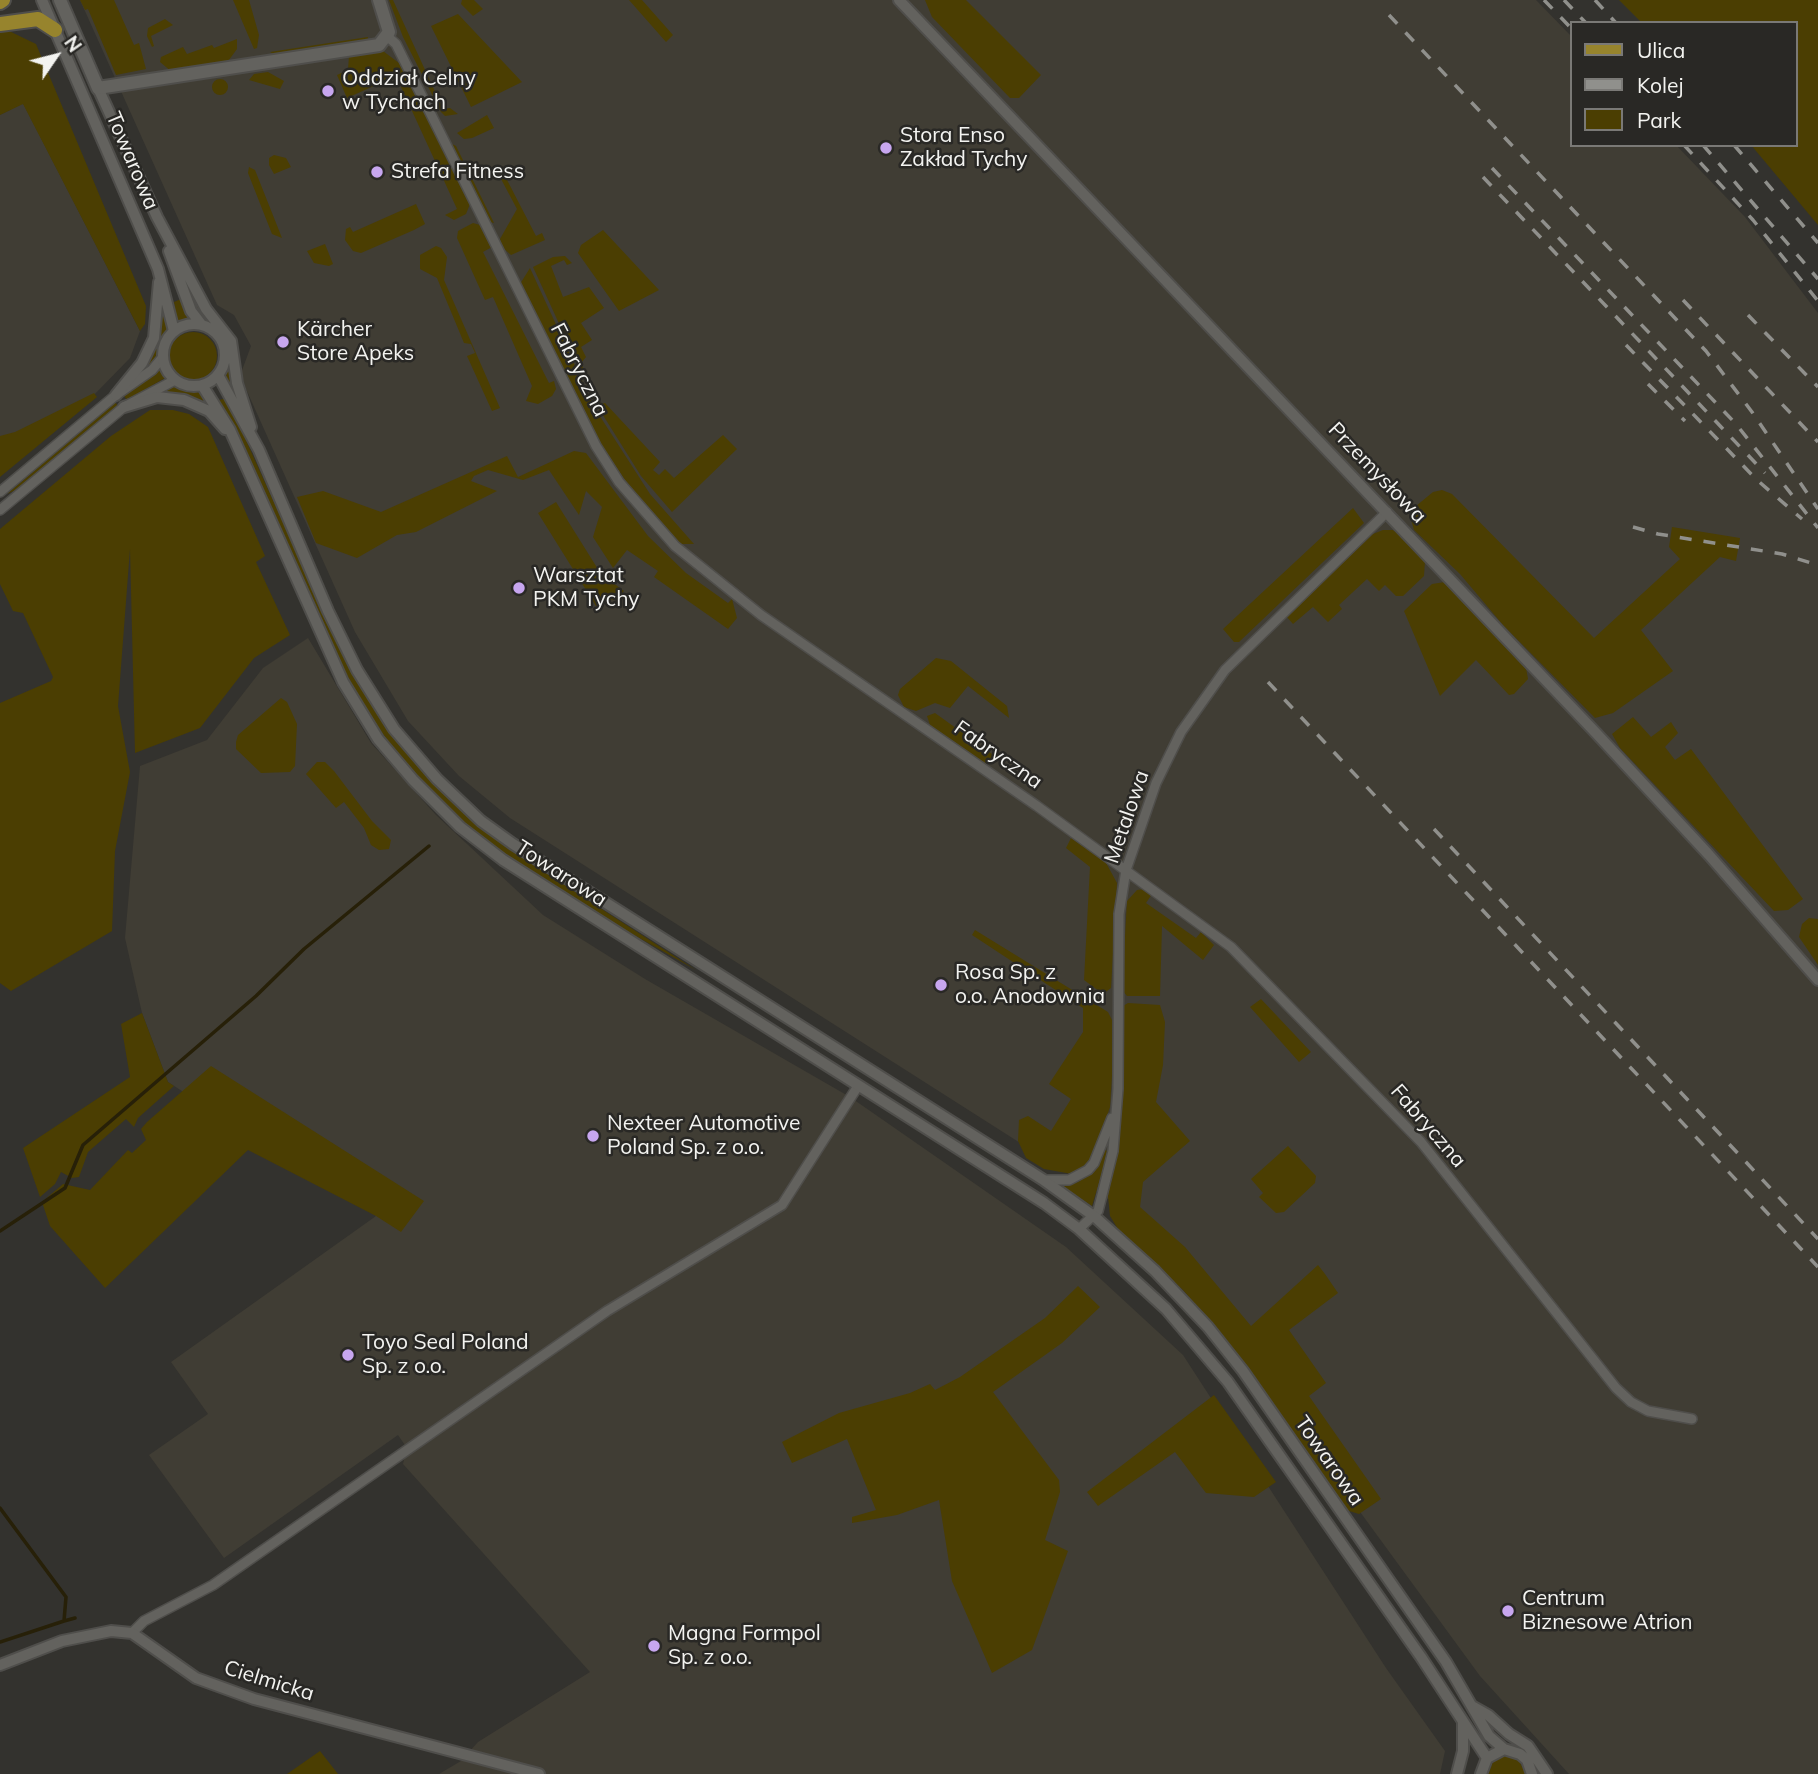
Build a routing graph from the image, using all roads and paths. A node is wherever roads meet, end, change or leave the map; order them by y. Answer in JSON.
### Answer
{"nodes":[{"id":1,"x":42,"y":0,"type":"edge"},
{"id":2,"x":60,"y":0,"type":"edge"},
{"id":3,"x":379,"y":0,"type":"edge"},
{"id":4,"x":900,"y":0,"type":"edge"},
{"id":5,"x":0,"y":24,"type":"edge"},
{"id":6,"x":55,"y":30,"type":"junction"},
{"id":7,"x":388,"y":37,"type":"junction"},
{"id":8,"x":98,"y":88,"type":"junction"},
{"id":9,"x":157,"y":217,"type":"junction"},
{"id":10,"x":158,"y":269,"type":"junction"},
{"id":11,"x":201,"y":324,"type":"junction"},
{"id":12,"x":174,"y":331,"type":"junction"},
{"id":13,"x":163,"y":357,"type":"junction"},
{"id":14,"x":218,"y":375,"type":"junction"},
{"id":15,"x":175,"y":380,"type":"junction"},
{"id":16,"x":202,"y":385,"type":"junction"},
{"id":17,"x":116,"y":395,"type":"junction"},
{"id":18,"x":124,"y":407,"type":"junction"},
{"id":19,"x":236,"y":446,"type":"junction"},
{"id":20,"x":258,"y":450,"type":"junction"},
{"id":21,"x":0,"y":492,"type":"edge"},
{"id":22,"x":0,"y":510,"type":"edge"},
{"id":23,"x":1387,"y":512,"type":"junction"},
{"id":24,"x":1125,"y":870,"type":"junction"},
{"id":25,"x":718,"y":976,"type":"junction"},
{"id":26,"x":1818,"y":980,"type":"edge"},
{"id":27,"x":709,"y":990,"type":"junction"},
{"id":28,"x":858,"y":1086,"type":"junction"},
{"id":29,"x":1115,"y":1113,"type":"junction"},
{"id":30,"x":1042,"y":1179,"type":"junction"},
{"id":31,"x":1095,"y":1217,"type":"junction"},
{"id":32,"x":1079,"y":1229,"type":"junction"},
{"id":33,"x":1692,"y":1419,"type":"dead end"},
{"id":34,"x":132,"y":1633,"type":"junction"},
{"id":35,"x":0,"y":1665,"type":"edge"},
{"id":36,"x":1472,"y":1706,"type":"junction"},
{"id":37,"x":1462,"y":1720,"type":"junction"},
{"id":38,"x":1504,"y":1749,"type":"junction"},
{"id":39,"x":1487,"y":1758,"type":"junction"},
{"id":40,"x":539,"y":1774,"type":"edge"},
{"id":41,"x":1457,"y":1774,"type":"edge"},
{"id":42,"x":1480,"y":1774,"type":"edge"},
{"id":43,"x":1532,"y":1774,"type":"edge"},
{"id":44,"x":1547,"y":1774,"type":"edge"}],
"edges":[{"from":1,"to":6,"type":"street","name":"Towarowa"},
{"from":2,"to":8,"type":"main road","name":"Towarowa"},
{"from":3,"to":7,"type":"main road","name":"Fabryczna"},
{"from":4,"to":23,"type":"street","name":"Przemysłowa"},
{"from":5,"to":6,"type":"main road"},
{"from":6,"to":10,"type":"street","name":"Towarowa"},
{"from":7,"to":8,"type":"main road"},
{"from":7,"to":24,"type":"street","name":"Fabryczna"},
{"from":8,"to":9,"type":"street","name":"Towarowa"},
{"from":9,"to":11,"type":"street"},
{"from":9,"to":20,"type":"street"},
{"from":10,"to":12,"type":"street"},
{"from":10,"to":17,"type":"street"},
{"from":11,"to":12,"type":"street"},
{"from":11,"to":14,"type":"street"},
{"from":12,"to":13,"type":"street"},
{"from":13,"to":15,"type":"street"},
{"from":13,"to":17,"type":"street"},
{"from":14,"to":16,"type":"street"},
{"from":14,"to":20,"type":"street","name":"Towarowa"},
{"from":15,"to":16,"type":"street"},
{"from":15,"to":18,"type":"street"},
{"from":16,"to":19,"type":"street","name":"Towarowa"},
{"from":17,"to":21,"type":"street"},
{"from":18,"to":19,"type":"street"},
{"from":18,"to":22,"type":"street"},
{"from":19,"to":27,"type":"street","name":"Towarowa"},
{"from":20,"to":25,"type":"street","name":"Towarowa"},
{"from":23,"to":24,"type":"street","name":"Metalowa"},
{"from":23,"to":26,"type":"street","name":"Przemysłowa"},
{"from":24,"to":29,"type":"street","name":"Metalowa"},
{"from":24,"to":33,"type":"street","name":"Fabryczna"},
{"from":25,"to":27,"type":"street"},
{"from":25,"to":30,"type":"street","name":"Towarowa"},
{"from":27,"to":28,"type":"street","name":"Towarowa"},
{"from":28,"to":32,"type":"street","name":"Towarowa"},
{"from":28,"to":34,"type":"street"},
{"from":29,"to":30,"type":"street"},
{"from":29,"to":31,"type":"street","name":"Metalowa"},
{"from":30,"to":31,"type":"street","name":"Towarowa"},
{"from":31,"to":32,"type":"street"},
{"from":31,"to":36,"type":"street","name":"Towarowa"},
{"from":32,"to":37,"type":"street","name":"Towarowa"},
{"from":34,"to":35,"type":"street"},
{"from":34,"to":40,"type":"street","name":"Cielmicka"},
{"from":36,"to":38,"type":"street","name":"Towarowa"},
{"from":36,"to":44,"type":"street"},
{"from":37,"to":39,"type":"street","name":"Towarowa"},
{"from":37,"to":41,"type":"street"},
{"from":38,"to":39,"type":"street"},
{"from":38,"to":43,"type":"street","name":"Towarowa"},
{"from":39,"to":42,"type":"street"}]}
